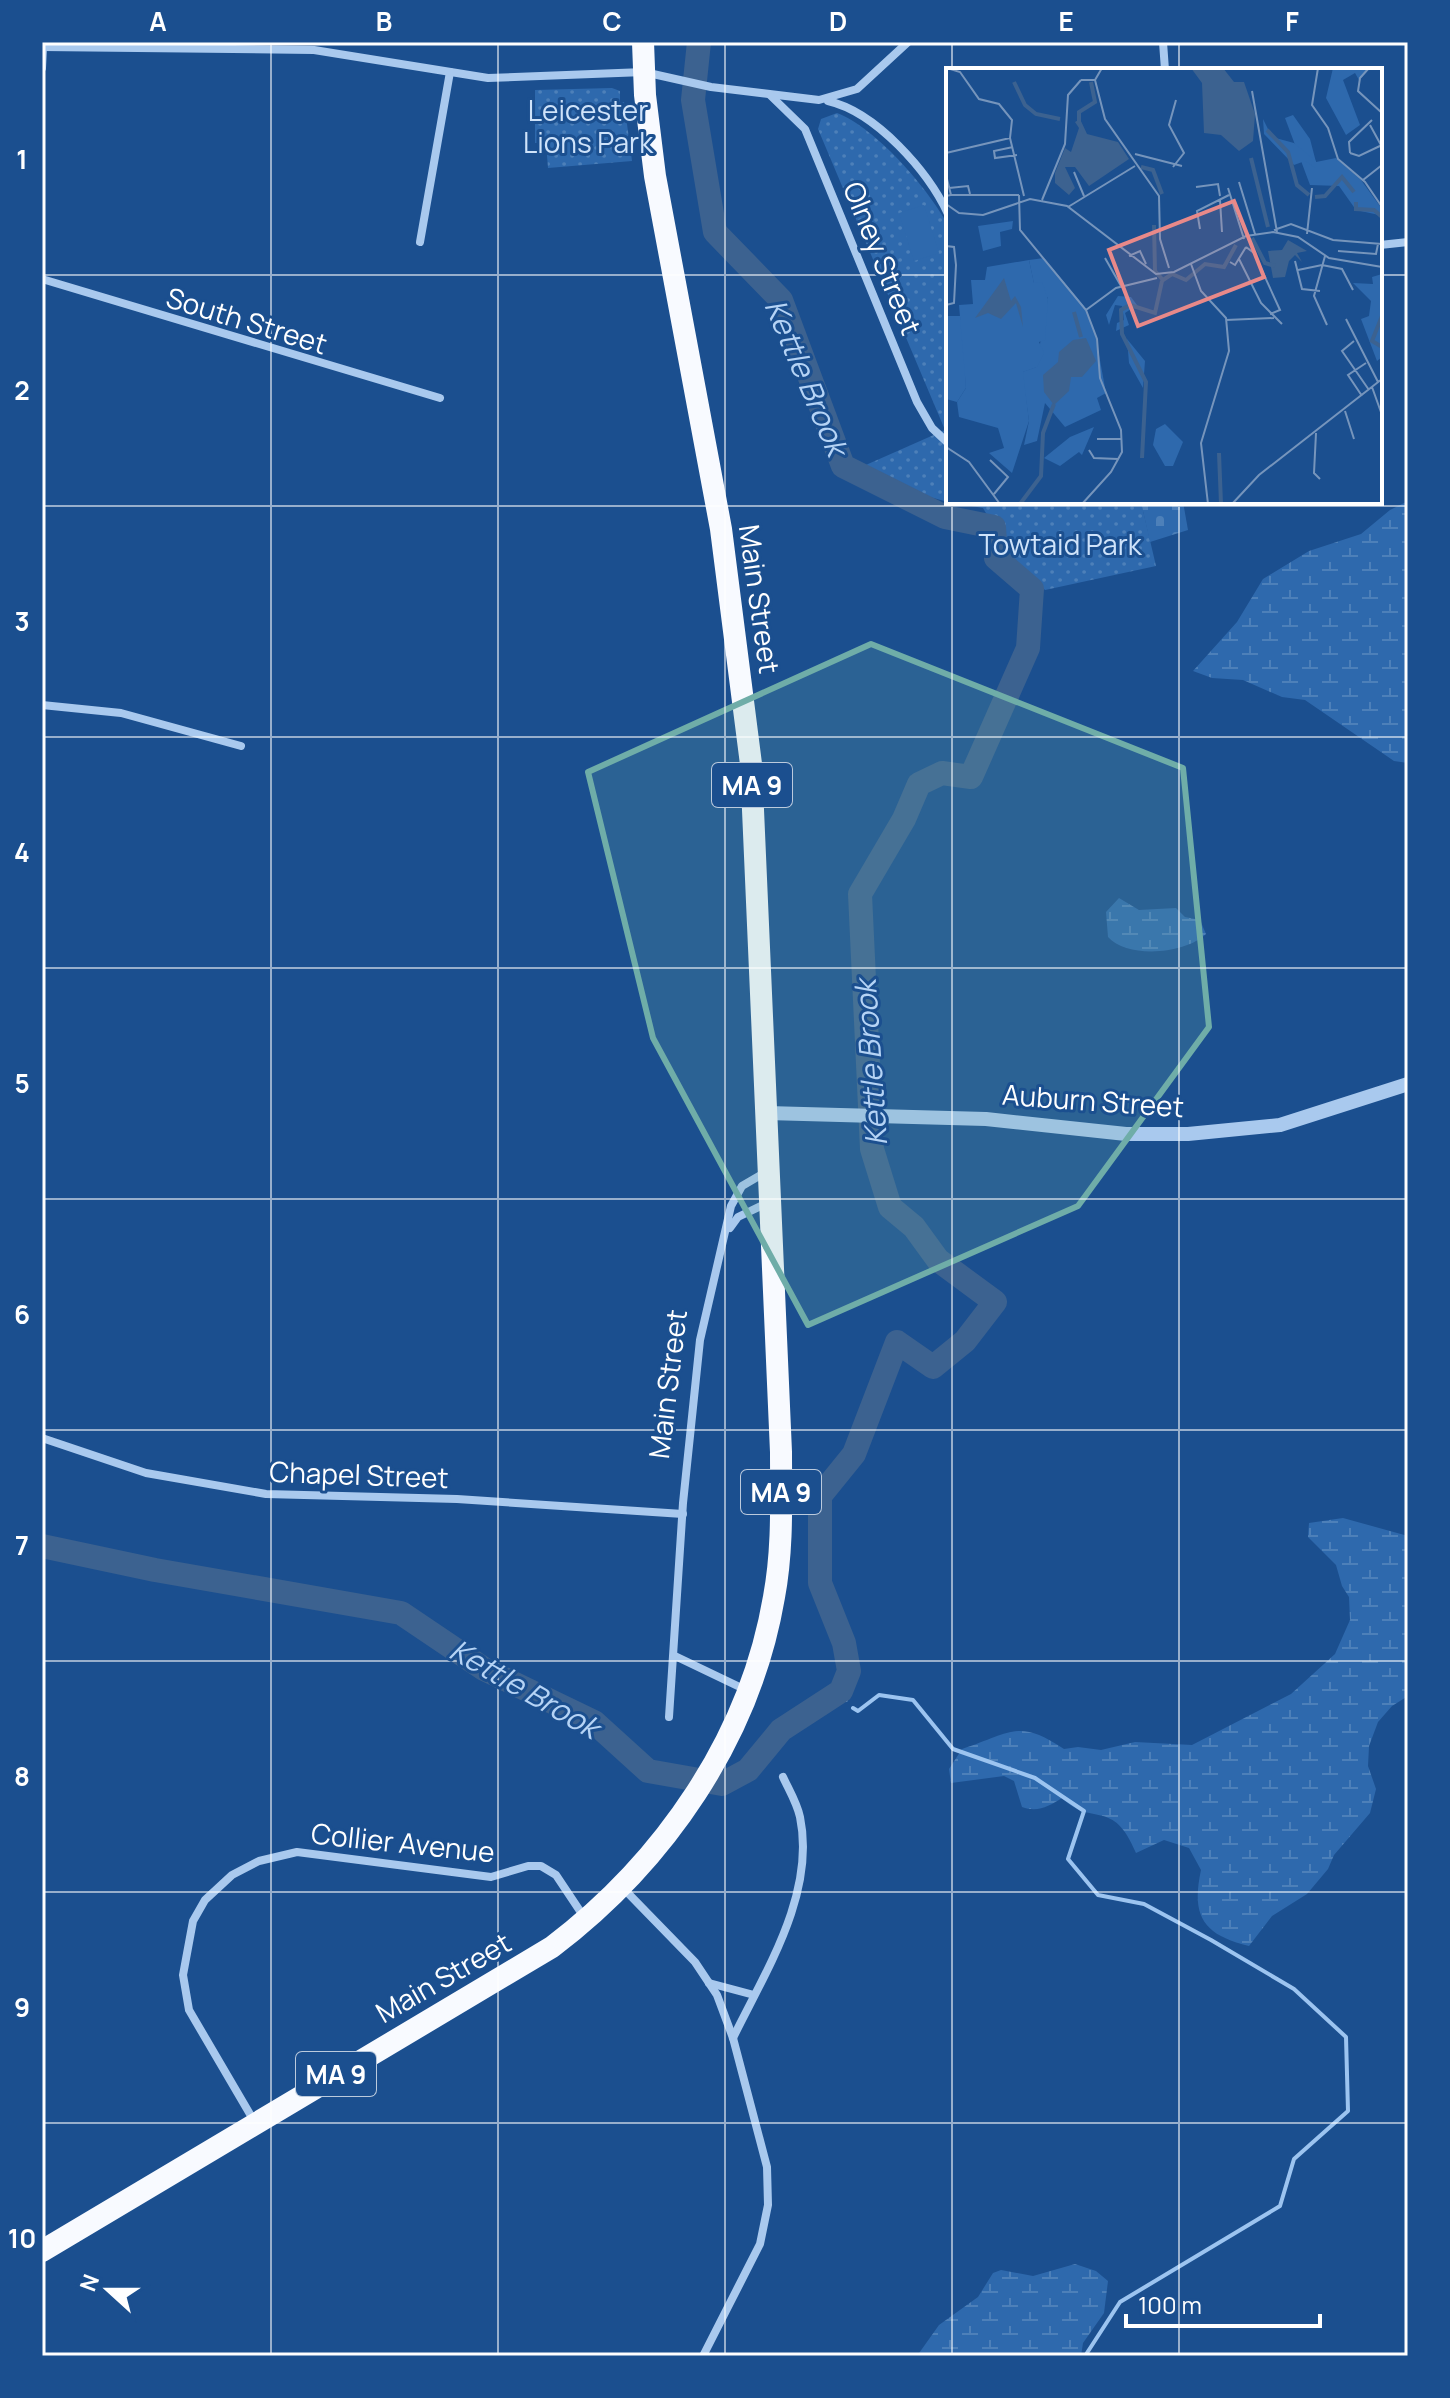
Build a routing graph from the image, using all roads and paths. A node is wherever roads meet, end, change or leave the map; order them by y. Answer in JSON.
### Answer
{"nodes":[{"id":1,"x":643,"y":42,"type":"edge"},
{"id":2,"x":908,"y":42,"type":"edge"},
{"id":3,"x":1163,"y":42,"type":"edge"},
{"id":4,"x":42,"y":47,"type":"edge"},
{"id":5,"x":42,"y":68,"type":"edge"},
{"id":6,"x":1165,"y":68,"type":"edge"},
{"id":7,"x":450,"y":72,"type":"junction"},
{"id":8,"x":644,"y":72,"type":"junction"},
{"id":9,"x":769,"y":95,"type":"junction"},
{"id":10,"x":824,"y":100,"type":"junction"},
{"id":11,"x":946,"y":211,"type":"edge"},
{"id":12,"x":420,"y":242,"type":"dead end"},
{"id":13,"x":1408,"y":242,"type":"edge"},
{"id":14,"x":1382,"y":245,"type":"edge"},
{"id":15,"x":42,"y":279,"type":"edge"},
{"id":16,"x":440,"y":398,"type":"dead end"},
{"id":17,"x":946,"y":441,"type":"edge"},
{"id":18,"x":42,"y":705,"type":"edge"},
{"id":19,"x":241,"y":746,"type":"dead end"},
{"id":20,"x":1408,"y":1084,"type":"edge"},
{"id":21,"x":767,"y":1113,"type":"junction"},
{"id":22,"x":769,"y":1171,"type":"junction"},
{"id":23,"x":771,"y":1202,"type":"junction"},
{"id":24,"x":727,"y":1232,"type":"junction"},
{"id":25,"x":42,"y":1438,"type":"edge"},
{"id":26,"x":683,"y":1514,"type":"junction"},
{"id":27,"x":675,"y":1656,"type":"junction"},
{"id":28,"x":749,"y":1691,"type":"junction"},
{"id":29,"x":669,"y":1717,"type":"dead end"},
{"id":30,"x":783,"y":1777,"type":"dead end"},
{"id":31,"x":622,"y":1887,"type":"junction"},
{"id":32,"x":587,"y":1921,"type":"junction"},
{"id":33,"x":709,"y":1983,"type":"junction"},
{"id":34,"x":754,"y":1995,"type":"junction"},
{"id":35,"x":733,"y":2038,"type":"junction"},
{"id":36,"x":255,"y":2122,"type":"junction"},
{"id":37,"x":42,"y":2251,"type":"edge"},
{"id":38,"x":703,"y":2356,"type":"edge"}],
"edges":[{"from":1,"to":8,"type":"highway","name":"Main Street","number":"MA 9"},
{"from":2,"to":10,"type":"street"},
{"from":3,"to":6,"type":"street"},
{"from":4,"to":5,"type":"street"},
{"from":4,"to":7,"type":"street"},
{"from":7,"to":8,"type":"street"},
{"from":7,"to":12,"type":"street"},
{"from":8,"to":9,"type":"street"},
{"from":8,"to":21,"type":"highway","name":"Main Street","number":"MA 9"},
{"from":9,"to":10,"type":"street"},
{"from":9,"to":17,"type":"street","name":"Olney Street"},
{"from":10,"to":11,"type":"street","name":"Olney Street"},
{"from":13,"to":14,"type":"street"},
{"from":15,"to":16,"type":"street","name":"South Street"},
{"from":18,"to":19,"type":"street"},
{"from":20,"to":21,"type":"street","name":"Auburn Street"},
{"from":21,"to":22,"type":"highway","name":"Main Street","number":"MA 9"},
{"from":22,"to":23,"type":"highway","name":"Main Street","number":"MA 9"},
{"from":22,"to":24,"type":"street","name":"Main Street"},
{"from":23,"to":24,"type":"street"},
{"from":23,"to":28,"type":"highway","name":"Main Street","number":"MA 9"},
{"from":24,"to":26,"type":"street","name":"Main Street"},
{"from":25,"to":26,"type":"street","name":"Chapel Street"},
{"from":26,"to":27,"type":"street","name":"Main Street"},
{"from":27,"to":28,"type":"street"},
{"from":27,"to":29,"type":"street","name":"Main Street"},
{"from":28,"to":31,"type":"highway","name":"Main Street","number":"MA 9"},
{"from":30,"to":34,"type":"street"},
{"from":31,"to":32,"type":"highway","name":"Main Street","number":"MA 9"},
{"from":31,"to":33,"type":"street"},
{"from":32,"to":36,"type":"highway","name":"Main Street","number":"MA 9"},
{"from":32,"to":36,"type":"street","name":"Collier Avenue"},
{"from":33,"to":34,"type":"street"},
{"from":33,"to":35,"type":"street"},
{"from":34,"to":35,"type":"street"},
{"from":35,"to":38,"type":"street"},
{"from":36,"to":37,"type":"highway","name":"Main Street","number":"MA 9"}]}
